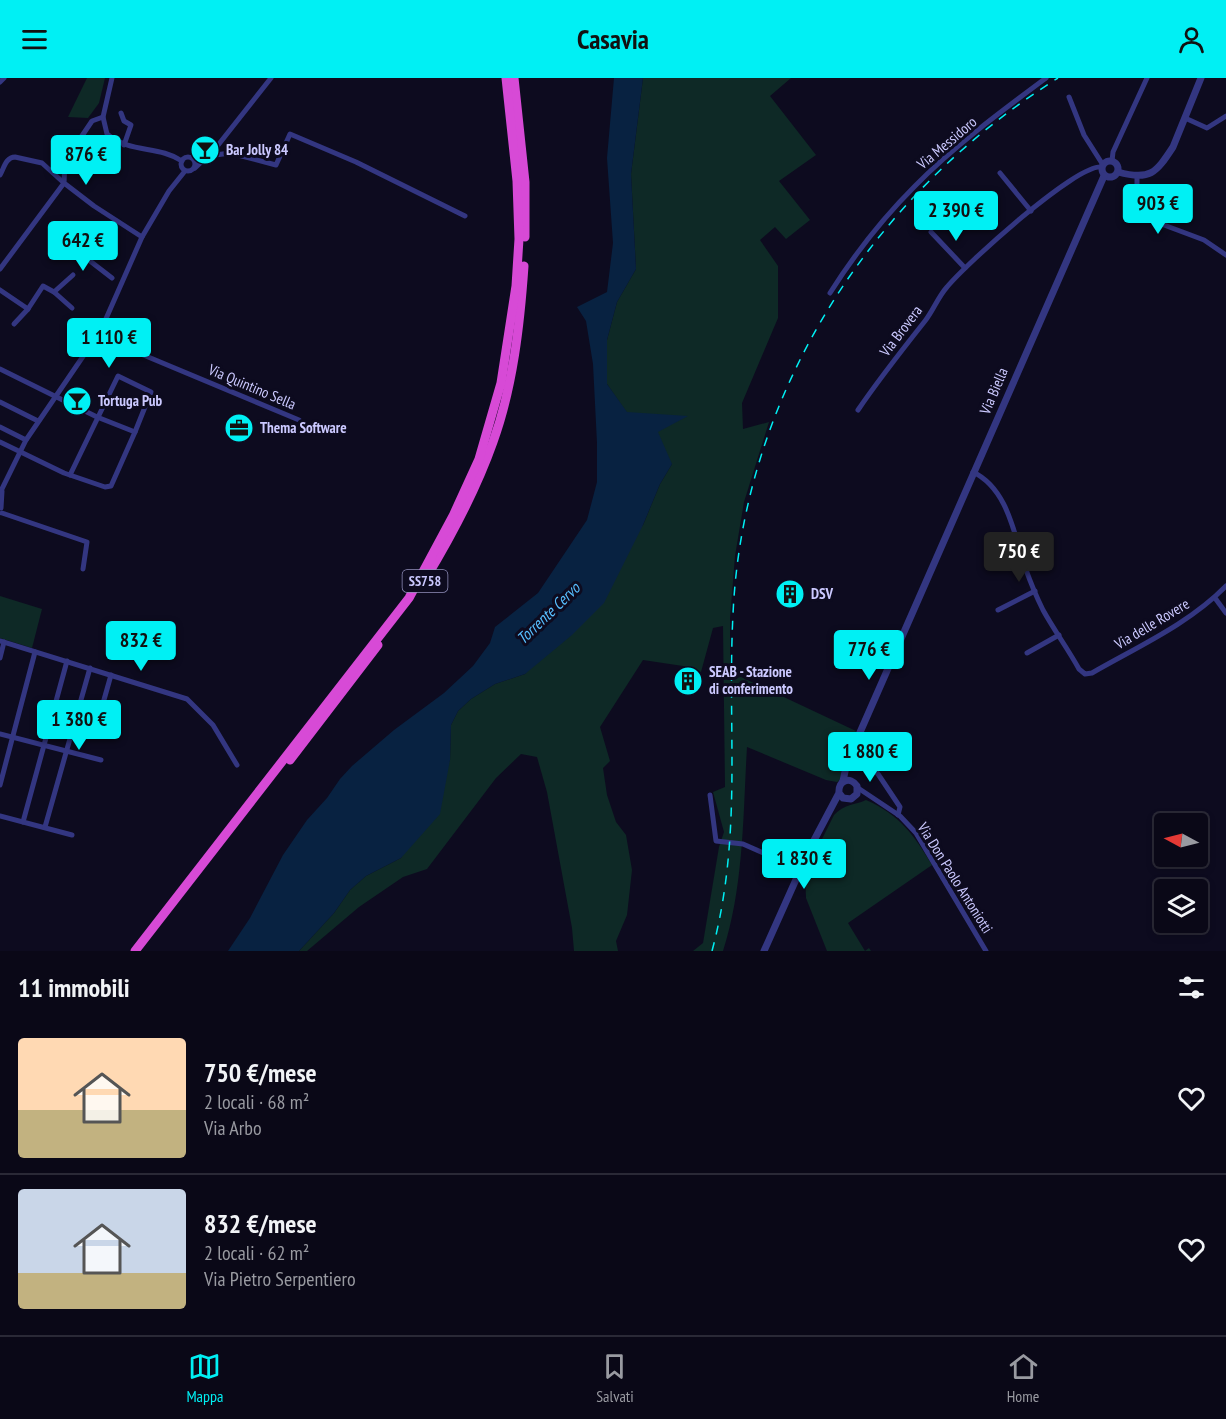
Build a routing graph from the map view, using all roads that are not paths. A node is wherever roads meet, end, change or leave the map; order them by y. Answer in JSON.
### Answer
{"nodes":[{"id":1,"x":4,"y":78,"type":"edge"},
{"id":2,"x":112,"y":78,"type":"edge"},
{"id":3,"x":272,"y":78,"type":"edge"},
{"id":4,"x":506,"y":78,"type":"edge"},
{"id":5,"x":514,"y":78,"type":"edge"},
{"id":6,"x":1046,"y":78,"type":"edge"},
{"id":7,"x":1147,"y":78,"type":"edge"},
{"id":8,"x":1201,"y":78,"type":"edge"},
{"id":9,"x":0,"y":82,"type":"edge"},
{"id":10,"x":1069,"y":97,"type":"dead end"},
{"id":11,"x":121,"y":113,"type":"dead end"},
{"id":12,"x":1226,"y":116,"type":"edge"},
{"id":13,"x":103,"y":117,"type":"junction"},
{"id":14,"x":1185,"y":117,"type":"junction"},
{"id":15,"x":124,"y":145,"type":"junction"},
{"id":16,"x":208,"y":156,"type":"junction"},
{"id":17,"x":192,"y":158,"type":"junction"},
{"id":18,"x":182,"y":161,"type":"junction"},
{"id":19,"x":202,"y":161,"type":"junction"},
{"id":20,"x":1112,"y":161,"type":"junction"},
{"id":21,"x":1102,"y":166,"type":"junction"},
{"id":22,"x":195,"y":168,"type":"junction"},
{"id":23,"x":185,"y":171,"type":"junction"},
{"id":24,"x":1118,"y":172,"type":"junction"},
{"id":25,"x":1000,"y":173,"type":"dead end"},
{"id":26,"x":0,"y":175,"type":"edge"},
{"id":27,"x":1104,"y":176,"type":"junction"},
{"id":28,"x":1137,"y":177,"type":"junction"},
{"id":29,"x":63,"y":183,"type":"junction"},
{"id":30,"x":1032,"y":211,"type":"junction"},
{"id":31,"x":465,"y":216,"type":"dead end"},
{"id":32,"x":931,"y":232,"type":"dead end"},
{"id":33,"x":142,"y":237,"type":"junction"},
{"id":34,"x":68,"y":244,"type":"dead end"},
{"id":35,"x":1226,"y":255,"type":"edge"},
{"id":36,"x":965,"y":267,"type":"junction"},
{"id":37,"x":0,"y":269,"type":"edge"},
{"id":38,"x":73,"y":275,"type":"dead end"},
{"id":39,"x":112,"y":278,"type":"dead end"},
{"id":40,"x":0,"y":290,"type":"edge"},
{"id":41,"x":54,"y":292,"type":"junction"},
{"id":42,"x":830,"y":293,"type":"dead end"},
{"id":43,"x":72,"y":308,"type":"dead end"},
{"id":44,"x":28,"y":309,"type":"junction"},
{"id":45,"x":14,"y":324,"type":"dead end"},
{"id":46,"x":94,"y":339,"type":"junction"},
{"id":47,"x":0,"y":369,"type":"edge"},
{"id":48,"x":54,"y":396,"type":"junction"},
{"id":49,"x":0,"y":402,"type":"edge"},
{"id":50,"x":858,"y":410,"type":"dead end"},
{"id":51,"x":97,"y":417,"type":"junction"},
{"id":52,"x":299,"y":420,"type":"dead end"},
{"id":53,"x":38,"y":421,"type":"junction"},
{"id":54,"x":0,"y":427,"type":"edge"},
{"id":55,"x":135,"y":432,"type":"junction"},
{"id":56,"x":26,"y":440,"type":"junction"},
{"id":57,"x":0,"y":442,"type":"edge"},
{"id":58,"x":20,"y":452,"type":"junction"},
{"id":59,"x":973,"y":472,"type":"junction"},
{"id":60,"x":70,"y":475,"type":"junction"},
{"id":61,"x":1,"y":491,"type":"edge"},
{"id":62,"x":1,"y":511,"type":"edge"},
{"id":63,"x":84,"y":569,"type":"dead end"},
{"id":64,"x":1226,"y":586,"type":"edge"},
{"id":65,"x":1035,"y":591,"type":"junction"},
{"id":66,"x":1215,"y":598,"type":"junction"},
{"id":67,"x":998,"y":610,"type":"dead end"},
{"id":68,"x":1226,"y":613,"type":"edge"},
{"id":69,"x":1059,"y":635,"type":"junction"},
{"id":70,"x":2,"y":642,"type":"edge"},
{"id":71,"x":35,"y":652,"type":"junction"},
{"id":72,"x":1027,"y":654,"type":"dead end"},
{"id":73,"x":0,"y":658,"type":"edge"},
{"id":74,"x":67,"y":661,"type":"junction"},
{"id":75,"x":90,"y":668,"type":"junction"},
{"id":76,"x":111,"y":675,"type":"junction"},
{"id":77,"x":96,"y":728,"type":"dead end"},
{"id":78,"x":0,"y":734,"type":"edge"},
{"id":79,"x":13,"y":737,"type":"junction"},
{"id":80,"x":44,"y":745,"type":"junction"},
{"id":81,"x":67,"y":751,"type":"junction"},
{"id":82,"x":852,"y":753,"type":"junction"},
{"id":83,"x":101,"y":760,"type":"dead end"},
{"id":84,"x":237,"y":765,"type":"dead end"},
{"id":85,"x":843,"y":781,"type":"junction"},
{"id":86,"x":0,"y":785,"type":"edge"},
{"id":87,"x":856,"y":785,"type":"junction"},
{"id":88,"x":839,"y":793,"type":"junction"},
{"id":89,"x":710,"y":795,"type":"dead end"},
{"id":90,"x":849,"y":798,"type":"junction"},
{"id":91,"x":872,"y":799,"type":"junction"},
{"id":92,"x":900,"y":811,"type":"junction"},
{"id":93,"x":0,"y":816,"type":"edge"},
{"id":94,"x":825,"y":820,"type":"junction"},
{"id":95,"x":23,"y":822,"type":"junction"},
{"id":96,"x":45,"y":827,"type":"junction"},
{"id":97,"x":72,"y":835,"type":"dead end"},
{"id":98,"x":800,"y":869,"type":"junction"},
{"id":99,"x":135,"y":951,"type":"edge"},
{"id":100,"x":142,"y":951,"type":"edge"},
{"id":101,"x":764,"y":951,"type":"edge"},
{"id":102,"x":986,"y":951,"type":"edge"}],
"edges":[{"from":1,"to":9,"type":"street"},
{"from":2,"to":13,"type":"street"},
{"from":3,"to":16,"type":"street"},
{"from":4,"to":99,"type":"highway","number":"SS758"},
{"from":5,"to":100,"type":"highway","number":"SS758"},
{"from":6,"to":42,"type":"street","name":"Via Messidoro"},
{"from":7,"to":20,"type":"street"},
{"from":8,"to":14,"type":"street"},
{"from":10,"to":21,"type":"street"},
{"from":11,"to":15,"type":"street"},
{"from":12,"to":14,"type":"street"},
{"from":13,"to":15,"type":"street"},
{"from":13,"to":29,"type":"street"},
{"from":14,"to":28,"type":"street"},
{"from":15,"to":18,"type":"street"},
{"from":16,"to":19,"type":"street"},
{"from":16,"to":31,"type":"street"},
{"from":17,"to":18,"type":"street"},
{"from":17,"to":19,"type":"street"},
{"from":17,"to":22,"type":"street"},
{"from":18,"to":23,"type":"street"},
{"from":19,"to":22,"type":"street"},
{"from":20,"to":21,"type":"street"},
{"from":20,"to":24,"type":"street"},
{"from":21,"to":27,"type":"street"},
{"from":21,"to":30,"type":"street","name":"Via Brovera"},
{"from":22,"to":23,"type":"street"},
{"from":23,"to":33,"type":"street"},
{"from":24,"to":27,"type":"street"},
{"from":24,"to":28,"type":"street"},
{"from":25,"to":30,"type":"street"},
{"from":26,"to":29,"type":"street"},
{"from":27,"to":59,"type":"street","name":"Via Biella"},
{"from":28,"to":35,"type":"street"},
{"from":29,"to":33,"type":"street"},
{"from":29,"to":37,"type":"street"},
{"from":30,"to":36,"type":"street","name":"Via Brovera"},
{"from":32,"to":36,"type":"street"},
{"from":33,"to":46,"type":"street"},
{"from":34,"to":39,"type":"street"},
{"from":36,"to":50,"type":"street","name":"Via Brovera"},
{"from":38,"to":41,"type":"street"},
{"from":40,"to":44,"type":"street"},
{"from":41,"to":43,"type":"street"},
{"from":41,"to":44,"type":"street"},
{"from":44,"to":45,"type":"street"},
{"from":46,"to":48,"type":"street"},
{"from":46,"to":52,"type":"street","name":"Via Quintino Sella"},
{"from":47,"to":48,"type":"street"},
{"from":48,"to":51,"type":"street"},
{"from":48,"to":53,"type":"street"},
{"from":49,"to":53,"type":"street"},
{"from":51,"to":55,"type":"street"},
{"from":51,"to":55,"type":"street"},
{"from":51,"to":60,"type":"street"},
{"from":53,"to":56,"type":"street"},
{"from":54,"to":56,"type":"street"},
{"from":55,"to":60,"type":"street"},
{"from":56,"to":58,"type":"street"},
{"from":57,"to":58,"type":"street"},
{"from":58,"to":60,"type":"street"},
{"from":58,"to":61,"type":"street"},
{"from":59,"to":65,"type":"street"},
{"from":59,"to":82,"type":"street","name":"Via Biella"},
{"from":61,"to":62,"type":"street"},
{"from":62,"to":63,"type":"street"},
{"from":64,"to":66,"type":"street","name":"Via delle Rovere"},
{"from":65,"to":67,"type":"street"},
{"from":65,"to":69,"type":"street"},
{"from":66,"to":68,"type":"street"},
{"from":66,"to":69,"type":"street","name":"Via delle Rovere"},
{"from":69,"to":72,"type":"street"},
{"from":70,"to":71,"type":"street"},
{"from":70,"to":73,"type":"street"},
{"from":71,"to":74,"type":"street"},
{"from":71,"to":79,"type":"street"},
{"from":74,"to":75,"type":"street"},
{"from":74,"to":80,"type":"street"},
{"from":75,"to":76,"type":"street"},
{"from":75,"to":81,"type":"street"},
{"from":76,"to":77,"type":"street"},
{"from":76,"to":84,"type":"street"},
{"from":78,"to":79,"type":"street"},
{"from":79,"to":80,"type":"street"},
{"from":79,"to":86,"type":"street"},
{"from":80,"to":81,"type":"street"},
{"from":80,"to":95,"type":"street"},
{"from":81,"to":83,"type":"street"},
{"from":81,"to":96,"type":"street"},
{"from":82,"to":85,"type":"street","name":"Via Biella"},
{"from":82,"to":87,"type":"street"},
{"from":82,"to":92,"type":"street"},
{"from":85,"to":87,"type":"street"},
{"from":85,"to":88,"type":"street"},
{"from":87,"to":90,"type":"street"},
{"from":87,"to":91,"type":"street","name":"Via Don Paolo Antoniotti"},
{"from":88,"to":90,"type":"street"},
{"from":88,"to":94,"type":"street"},
{"from":89,"to":98,"type":"street"},
{"from":90,"to":91,"type":"street","name":"Via Don Paolo Antoniotti"},
{"from":90,"to":94,"type":"street"},
{"from":91,"to":92,"type":"street","name":"Via Don Paolo Antoniotti"},
{"from":92,"to":102,"type":"street","name":"Via Don Paolo Antoniotti"},
{"from":93,"to":95,"type":"street"},
{"from":94,"to":98,"type":"street"},
{"from":95,"to":96,"type":"street"},
{"from":96,"to":97,"type":"street"},
{"from":98,"to":101,"type":"street"}]}
